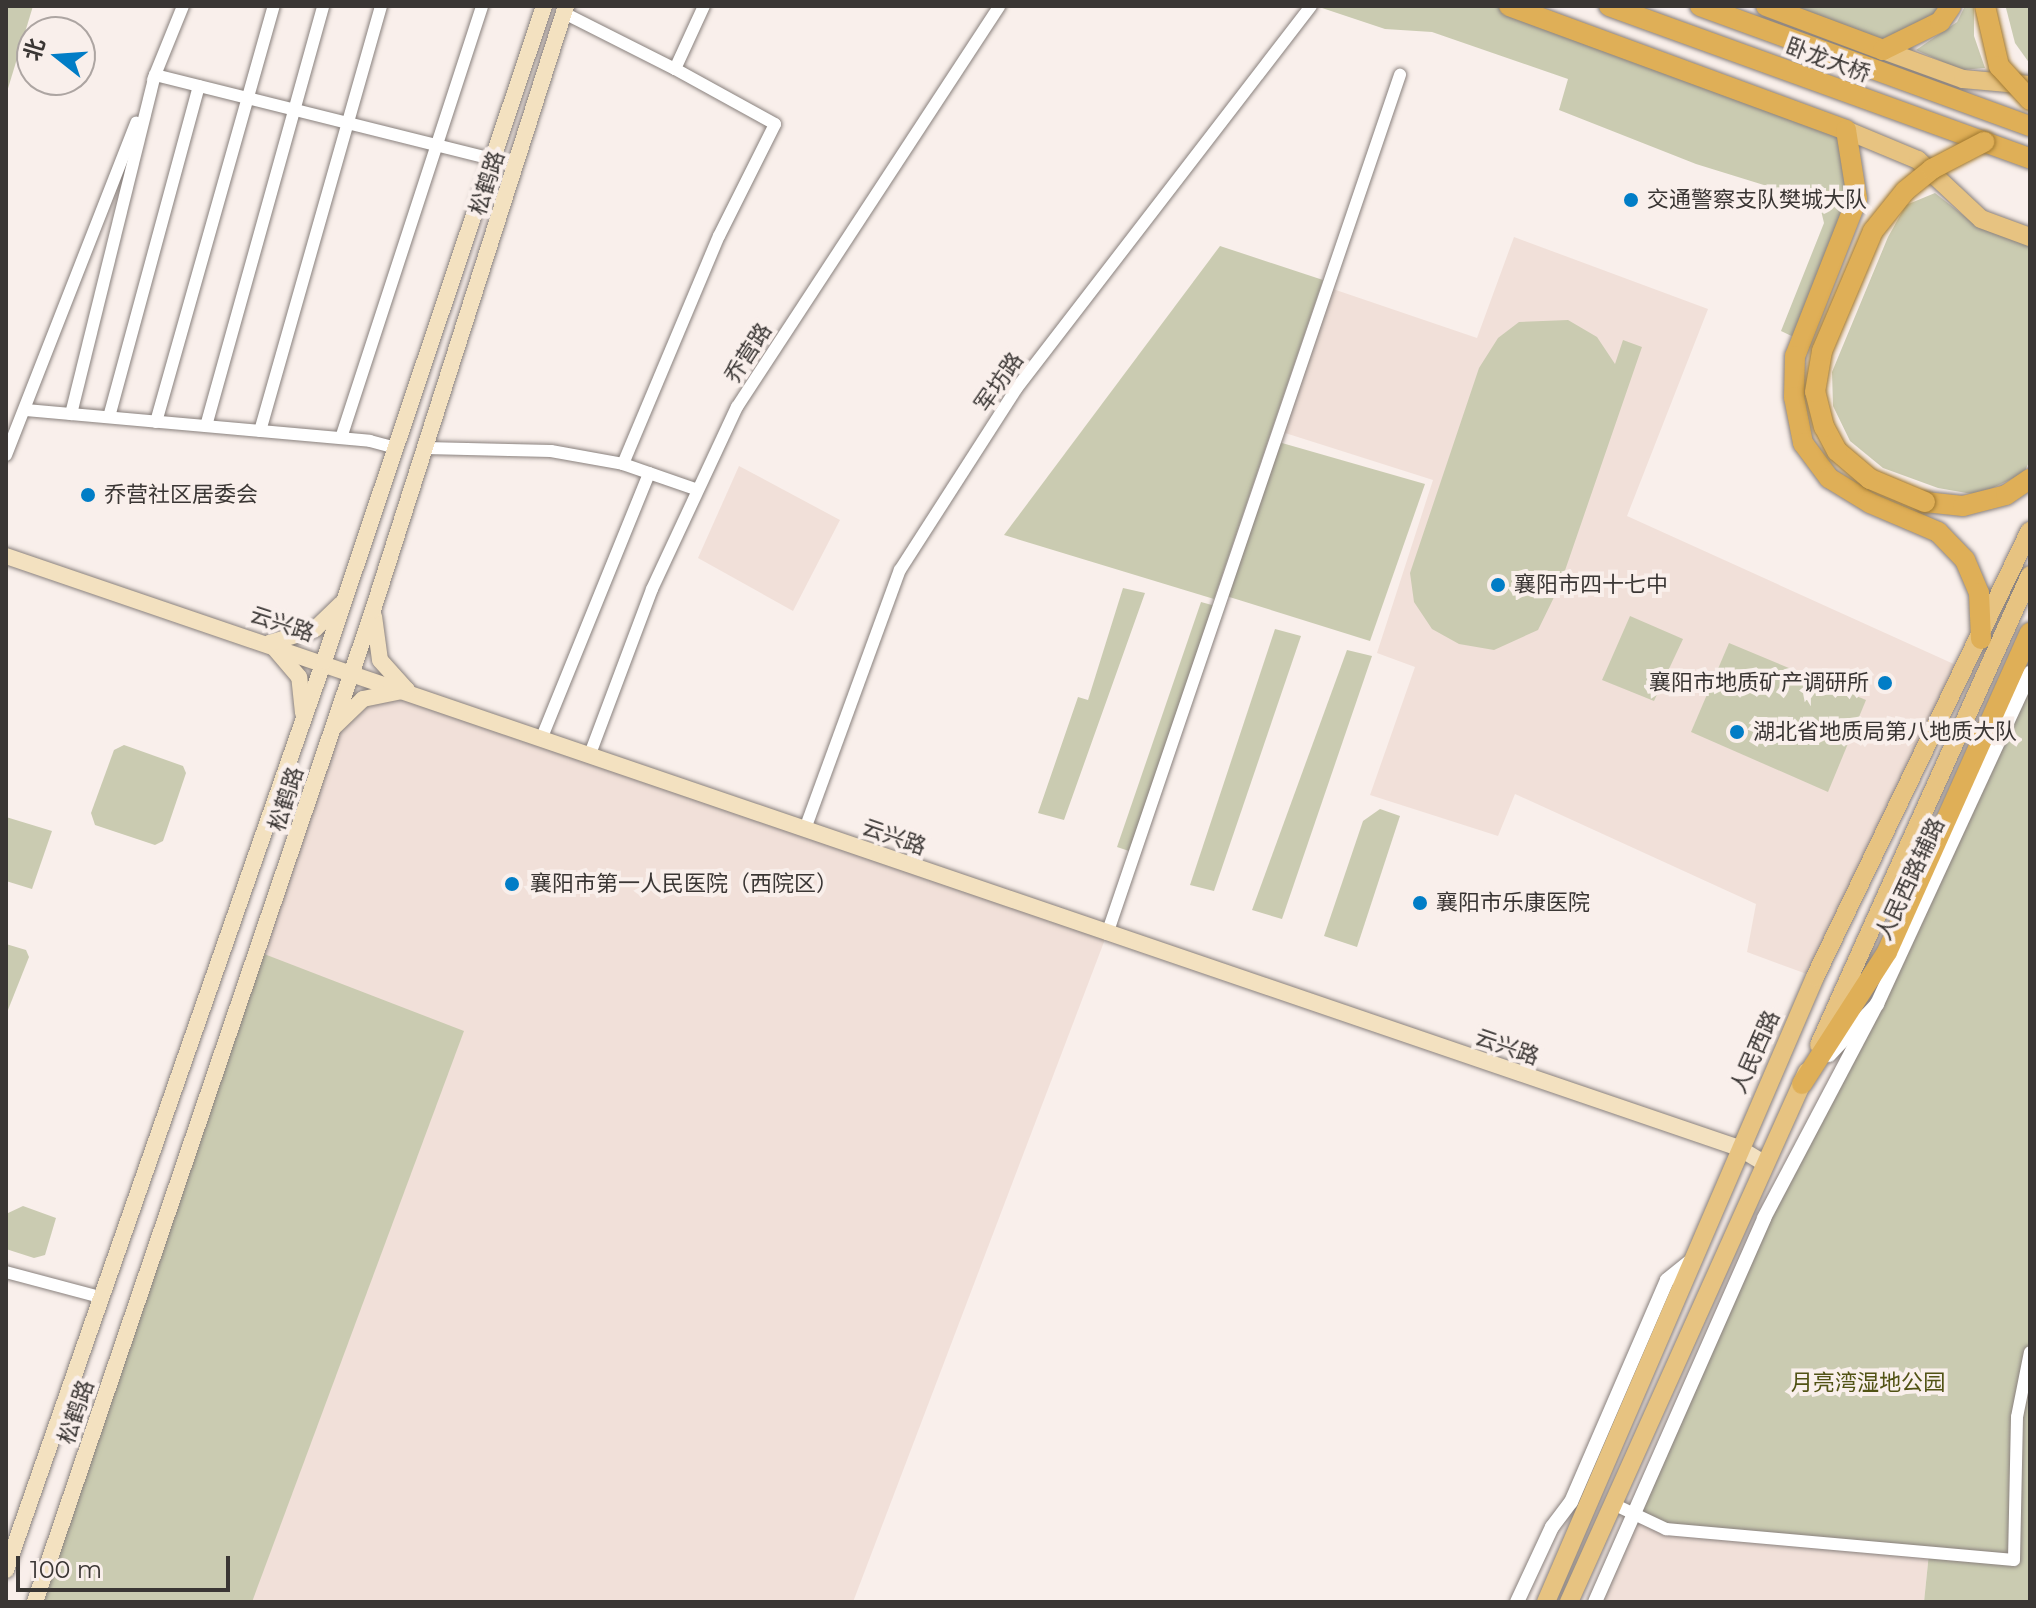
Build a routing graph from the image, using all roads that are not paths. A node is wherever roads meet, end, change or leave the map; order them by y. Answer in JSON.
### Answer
{"nodes":[{"id":1,"x":183,"y":6,"type":"edge"},
{"id":2,"x":274,"y":6,"type":"edge"},
{"id":3,"x":323,"y":6,"type":"edge"},
{"id":4,"x":381,"y":6,"type":"edge"},
{"id":5,"x":482,"y":6,"type":"edge"},
{"id":6,"x":544,"y":6,"type":"edge"},
{"id":7,"x":586,"y":6,"type":"edge"},
{"id":8,"x":704,"y":6,"type":"edge"},
{"id":9,"x":999,"y":6,"type":"edge"},
{"id":10,"x":1311,"y":6,"type":"edge"},
{"id":11,"x":1509,"y":6,"type":"edge"},
{"id":12,"x":1609,"y":6,"type":"edge"},
{"id":13,"x":1700,"y":6,"type":"edge"},
{"id":14,"x":1766,"y":6,"type":"edge"},
{"id":15,"x":1951,"y":6,"type":"edge"},
{"id":16,"x":1985,"y":6,"type":"edge"},
{"id":17,"x":570,"y":13,"type":"edge"},
{"id":18,"x":1883,"y":50,"type":"junction"},
{"id":19,"x":675,"y":69,"type":"junction"},
{"id":20,"x":155,"y":75,"type":"junction"},
{"id":21,"x":1400,"y":75,"type":"dead end"},
{"id":22,"x":2030,"y":85,"type":"edge"},
{"id":23,"x":199,"y":86,"type":"junction"},
{"id":24,"x":247,"y":98,"type":"junction"},
{"id":25,"x":2030,"y":100,"type":"edge"},
{"id":26,"x":295,"y":109,"type":"junction"},
{"id":27,"x":348,"y":122,"type":"junction"},
{"id":28,"x":2030,"y":126,"type":"edge"},
{"id":29,"x":1846,"y":130,"type":"junction"},
{"id":30,"x":1984,"y":142,"type":"junction"},
{"id":31,"x":437,"y":144,"type":"junction"},
{"id":32,"x":2030,"y":158,"type":"edge"},
{"id":33,"x":493,"y":159,"type":"junction"},
{"id":34,"x":2030,"y":237,"type":"edge"},
{"id":35,"x":26,"y":410,"type":"junction"},
{"id":36,"x":71,"y":414,"type":"junction"},
{"id":37,"x":109,"y":417,"type":"junction"},
{"id":38,"x":156,"y":422,"type":"junction"},
{"id":39,"x":206,"y":426,"type":"junction"},
{"id":40,"x":260,"y":431,"type":"junction"},
{"id":41,"x":341,"y":438,"type":"junction"},
{"id":42,"x":396,"y":448,"type":"junction"},
{"id":43,"x":425,"y":448,"type":"junction"},
{"id":44,"x":6,"y":455,"type":"edge"},
{"id":45,"x":623,"y":464,"type":"junction"},
{"id":46,"x":649,"y":473,"type":"junction"},
{"id":47,"x":2030,"y":479,"type":"edge"},
{"id":48,"x":698,"y":490,"type":"junction"},
{"id":49,"x":2030,"y":531,"type":"edge"},
{"id":50,"x":6,"y":556,"type":"edge"},
{"id":51,"x":2030,"y":575,"type":"edge"},
{"id":52,"x":345,"y":600,"type":"junction"},
{"id":53,"x":373,"y":610,"type":"junction"},
{"id":54,"x":2030,"y":632,"type":"edge"},
{"id":55,"x":1981,"y":639,"type":"junction"},
{"id":56,"x":270,"y":643,"type":"junction"},
{"id":57,"x":324,"y":661,"type":"junction"},
{"id":58,"x":353,"y":671,"type":"junction"},
{"id":59,"x":2030,"y":673,"type":"edge"},
{"id":60,"x":407,"y":690,"type":"junction"},
{"id":61,"x":303,"y":720,"type":"junction"},
{"id":62,"x":334,"y":727,"type":"junction"},
{"id":63,"x":542,"y":737,"type":"junction"},
{"id":64,"x":590,"y":754,"type":"junction"},
{"id":65,"x":805,"y":829,"type":"junction"},
{"id":66,"x":1107,"y":934,"type":"junction"},
{"id":67,"x":1877,"y":1004,"type":"junction"},
{"id":68,"x":1802,"y":1084,"type":"junction"},
{"id":69,"x":1739,"y":1148,"type":"junction"},
{"id":70,"x":1766,"y":1164,"type":"junction"},
{"id":71,"x":1693,"y":1259,"type":"junction"},
{"id":72,"x":6,"y":1272,"type":"edge"},
{"id":73,"x":100,"y":1297,"type":"junction"},
{"id":74,"x":2030,"y":1352,"type":"edge"},
{"id":75,"x":1613,"y":1504,"type":"junction"},
{"id":76,"x":1635,"y":1514,"type":"junction"},
{"id":77,"x":2014,"y":1560,"type":"junction"},
{"id":78,"x":2030,"y":1561,"type":"edge"},
{"id":79,"x":6,"y":1570,"type":"edge"},
{"id":80,"x":35,"y":1602,"type":"edge"},
{"id":81,"x":1517,"y":1602,"type":"edge"},
{"id":82,"x":1546,"y":1602,"type":"edge"},
{"id":83,"x":1569,"y":1602,"type":"edge"},
{"id":84,"x":1595,"y":1602,"type":"edge"}],
"edges":[{"from":1,"to":20,"type":"street"},
{"from":2,"to":24,"type":"street"},
{"from":3,"to":26,"type":"street"},
{"from":4,"to":27,"type":"street"},
{"from":5,"to":31,"type":"street"},
{"from":6,"to":33,"type":"main road","name":"松鹤路"},
{"from":7,"to":17,"type":"street"},
{"from":8,"to":19,"type":"street"},
{"from":9,"to":48,"type":"street","name":"乔营路"},
{"from":10,"to":65,"type":"street","name":"军坊路"},
{"from":11,"to":29,"type":"highway"},
{"from":12,"to":30,"type":"highway","name":"卧龙大桥"},
{"from":13,"to":28,"type":"highway","name":"卧龙大桥"},
{"from":14,"to":18,"type":"highway"},
{"from":15,"to":18,"type":"highway"},
{"from":16,"to":25,"type":"highway","bridge":true},
{"from":17,"to":19,"type":"street"},
{"from":17,"to":43,"type":"main road","name":"松鹤路"},
{"from":18,"to":22,"type":"main road"},
{"from":19,"to":45,"type":"street"},
{"from":20,"to":23,"type":"street"},
{"from":20,"to":35,"type":"street"},
{"from":20,"to":36,"type":"street"},
{"from":21,"to":66,"type":"street"},
{"from":23,"to":24,"type":"street"},
{"from":23,"to":37,"type":"street"},
{"from":24,"to":26,"type":"street"},
{"from":24,"to":38,"type":"street"},
{"from":26,"to":27,"type":"street"},
{"from":26,"to":39,"type":"street"},
{"from":27,"to":31,"type":"street"},
{"from":27,"to":40,"type":"street"},
{"from":29,"to":34,"type":"main road"},
{"from":29,"to":55,"type":"highway"},
{"from":30,"to":32,"type":"highway","name":"卧龙大桥"},
{"from":30,"to":47,"type":"highway","bridge":true},
{"from":31,"to":33,"type":"street"},
{"from":31,"to":41,"type":"street"},
{"from":33,"to":42,"type":"main road","name":"松鹤路"},
{"from":35,"to":36,"type":"street"},
{"from":35,"to":44,"type":"street"},
{"from":36,"to":37,"type":"street"},
{"from":37,"to":38,"type":"street"},
{"from":38,"to":39,"type":"street"},
{"from":39,"to":40,"type":"street"},
{"from":40,"to":41,"type":"street"},
{"from":41,"to":42,"type":"street"},
{"from":42,"to":52,"type":"main road","name":"松鹤路"},
{"from":43,"to":45,"type":"street"},
{"from":43,"to":53,"type":"main road","name":"松鹤路"},
{"from":45,"to":46,"type":"street"},
{"from":46,"to":48,"type":"street"},
{"from":46,"to":63,"type":"street"},
{"from":48,"to":64,"type":"street","name":"乔营路"},
{"from":49,"to":55,"type":"main road","name":"人民西路"},
{"from":50,"to":56,"type":"main road","name":"云兴路"},
{"from":51,"to":68,"type":"main road"},
{"from":52,"to":56,"type":"main road"},
{"from":52,"to":57,"type":"main road","name":"松鹤路"},
{"from":53,"to":58,"type":"main road","name":"松鹤路"},
{"from":53,"to":60,"type":"main road"},
{"from":54,"to":68,"type":"highway"},
{"from":55,"to":69,"type":"main road","name":"人民西路"},
{"from":56,"to":57,"type":"main road","name":"云兴路"},
{"from":56,"to":61,"type":"main road"},
{"from":57,"to":58,"type":"main road","name":"云兴路"},
{"from":57,"to":61,"type":"main road","name":"松鹤路"},
{"from":58,"to":60,"type":"main road","name":"云兴路"},
{"from":58,"to":62,"type":"main road","name":"松鹤路"},
{"from":59,"to":67,"type":"street","name":"人民西路辅路"},
{"from":60,"to":62,"type":"main road"},
{"from":60,"to":63,"type":"main road","name":"云兴路"},
{"from":61,"to":73,"type":"main road","name":"松鹤路"},
{"from":62,"to":80,"type":"main road","name":"松鹤路"},
{"from":63,"to":64,"type":"main road","name":"云兴路"},
{"from":64,"to":65,"type":"main road","name":"云兴路"},
{"from":65,"to":66,"type":"main road","name":"云兴路"},
{"from":66,"to":69,"type":"main road","name":"云兴路"},
{"from":67,"to":68,"type":"street","name":"人民西路辅路"},
{"from":67,"to":76,"type":"street"},
{"from":68,"to":70,"type":"main road"},
{"from":69,"to":70,"type":"main road","name":"云兴路"},
{"from":69,"to":71,"type":"main road","name":"人民西路"},
{"from":70,"to":75,"type":"main road"},
{"from":71,"to":81,"type":"street"},
{"from":71,"to":82,"type":"main road","name":"人民西路"},
{"from":72,"to":73,"type":"street"},
{"from":73,"to":79,"type":"main road","name":"松鹤路"},
{"from":74,"to":77,"type":"street"},
{"from":75,"to":76,"type":"street"},
{"from":75,"to":83,"type":"main road"},
{"from":76,"to":77,"type":"street"},
{"from":76,"to":84,"type":"street"},
{"from":77,"to":78,"type":"street"}]}
